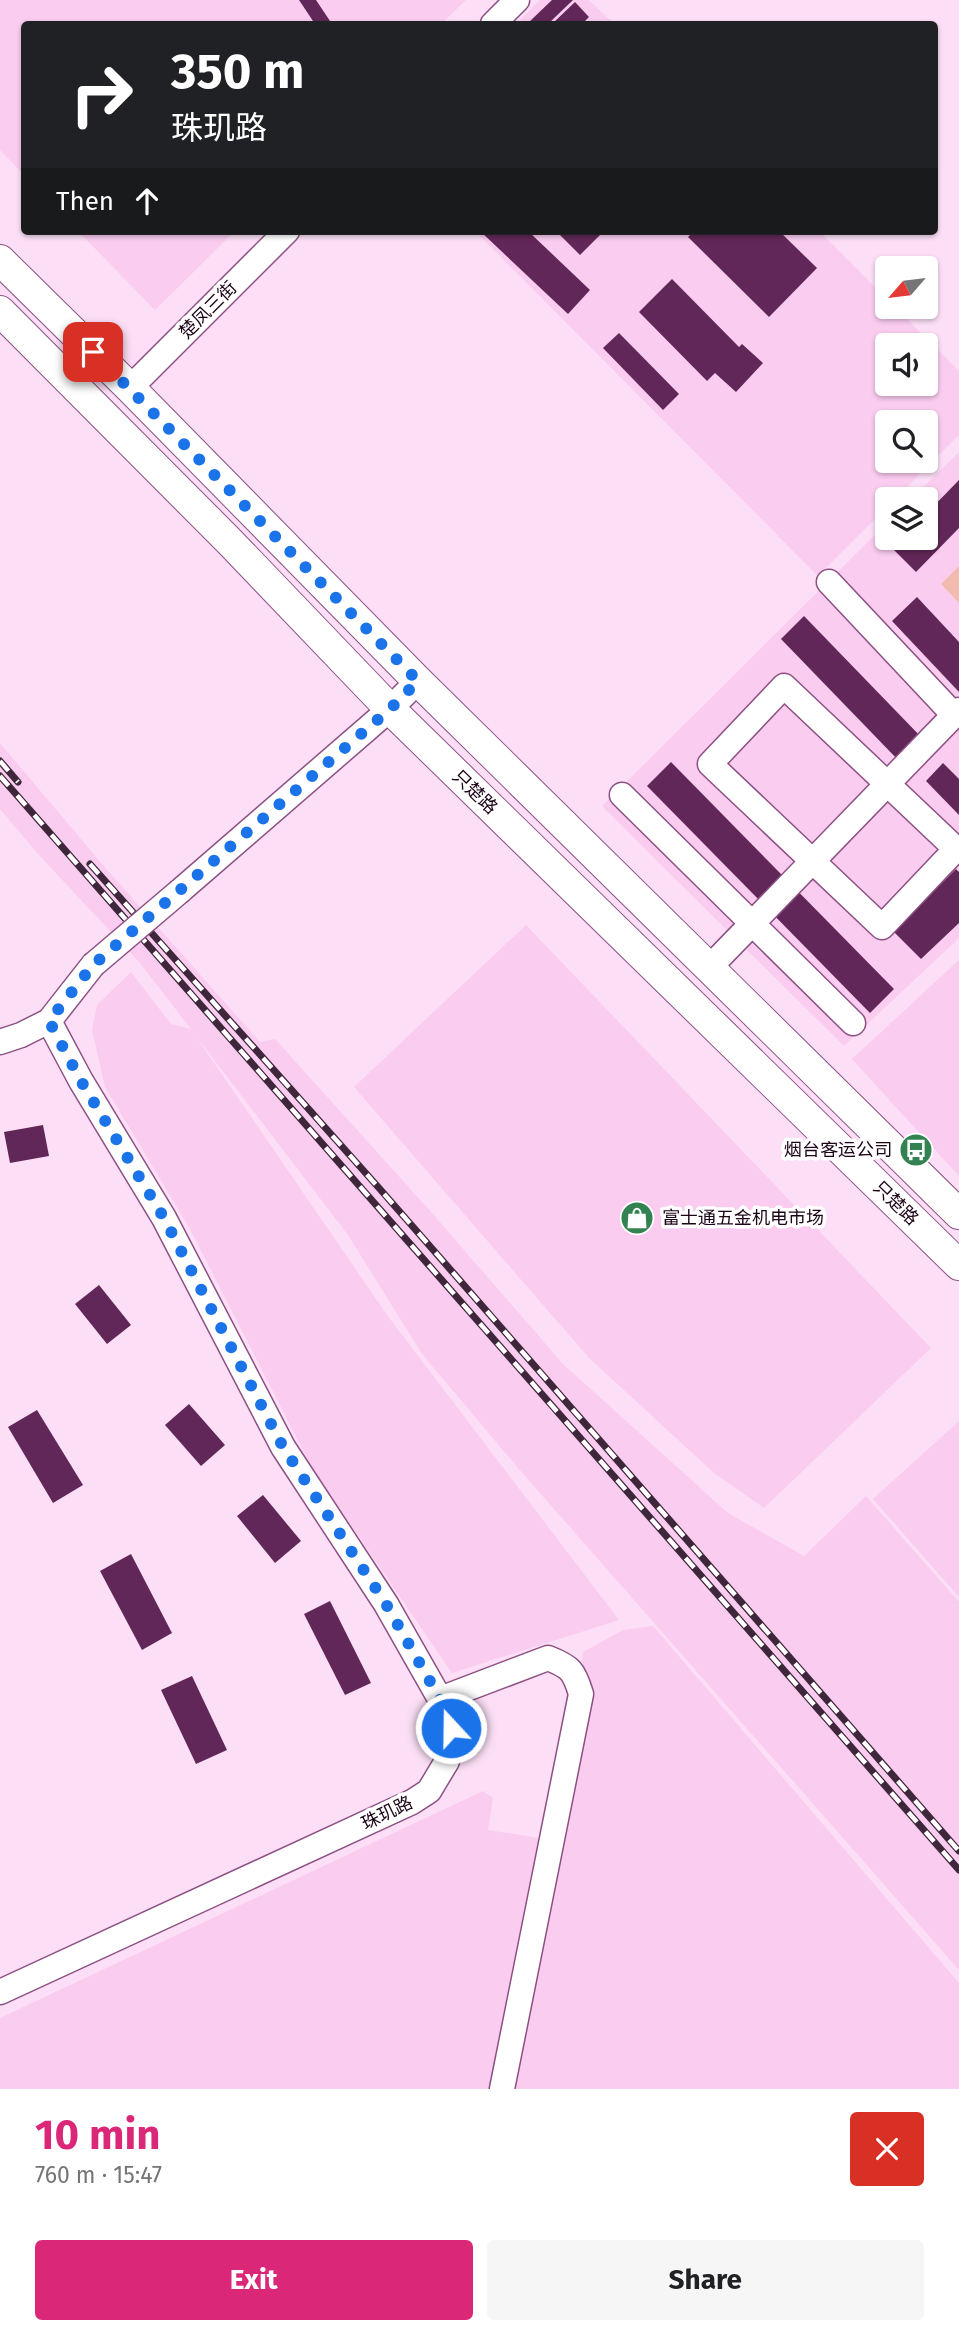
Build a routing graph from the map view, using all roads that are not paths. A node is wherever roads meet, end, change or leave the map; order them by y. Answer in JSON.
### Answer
{"nodes":[{"id":1,"x":517,"y":0,"type":"edge"},
{"id":2,"x":496,"y":21,"type":"edge"},
{"id":3,"x":283,"y":235,"type":"edge"},
{"id":4,"x":0,"y":260,"type":"edge"},
{"id":5,"x":0,"y":310,"type":"edge"},
{"id":6,"x":130,"y":388,"type":"junction"},
{"id":7,"x":829,"y":582,"type":"dead end"},
{"id":8,"x":418,"y":681,"type":"junction"},
{"id":9,"x":390,"y":709,"type":"junction"},
{"id":10,"x":957,"y":713,"type":"edge"},
{"id":11,"x":888,"y":784,"type":"junction"},
{"id":12,"x":622,"y":795,"type":"dead end"},
{"id":13,"x":813,"y":862,"type":"junction"},
{"id":14,"x":753,"y":923,"type":"junction"},
{"id":15,"x":709,"y":968,"type":"junction"},
{"id":16,"x":49,"y":1021,"type":"junction"},
{"id":17,"x":853,"y":1023,"type":"dead end"},
{"id":18,"x":0,"y":1042,"type":"edge"},
{"id":19,"x":959,"y":1214,"type":"edge"},
{"id":20,"x":959,"y":1265,"type":"edge"},
{"id":21,"x":440,"y":1699,"type":"junction"},
{"id":22,"x":0,"y":1992,"type":"edge"},
{"id":23,"x":502,"y":2089,"type":"edge"}],
"edges":[{"from":1,"to":2,"type":"street"},
{"from":3,"to":6,"type":"street","name":"楚凤三街"},
{"from":4,"to":6,"type":"main road","name":"只楚路"},
{"from":5,"to":9,"type":"main road","name":"只楚路"},
{"from":6,"to":8,"type":"main road","name":"只楚路"},
{"from":7,"to":10,"type":"street"},
{"from":8,"to":9,"type":"street"},
{"from":8,"to":15,"type":"main road","name":"只楚路"},
{"from":9,"to":16,"type":"street","bridge":true},
{"from":9,"to":20,"type":"main road","name":"只楚路"},
{"from":10,"to":11,"type":"street"},
{"from":11,"to":13,"type":"street"},
{"from":11,"to":13,"type":"street"},
{"from":11,"to":13,"type":"street"},
{"from":12,"to":14,"type":"street"},
{"from":13,"to":14,"type":"street"},
{"from":14,"to":15,"type":"street"},
{"from":14,"to":17,"type":"street"},
{"from":15,"to":19,"type":"main road","name":"只楚路"},
{"from":16,"to":18,"type":"street"},
{"from":16,"to":21,"type":"street","name":"珠玑路"},
{"from":21,"to":22,"type":"street","name":"珠玑路"},
{"from":21,"to":23,"type":"street"}]}
